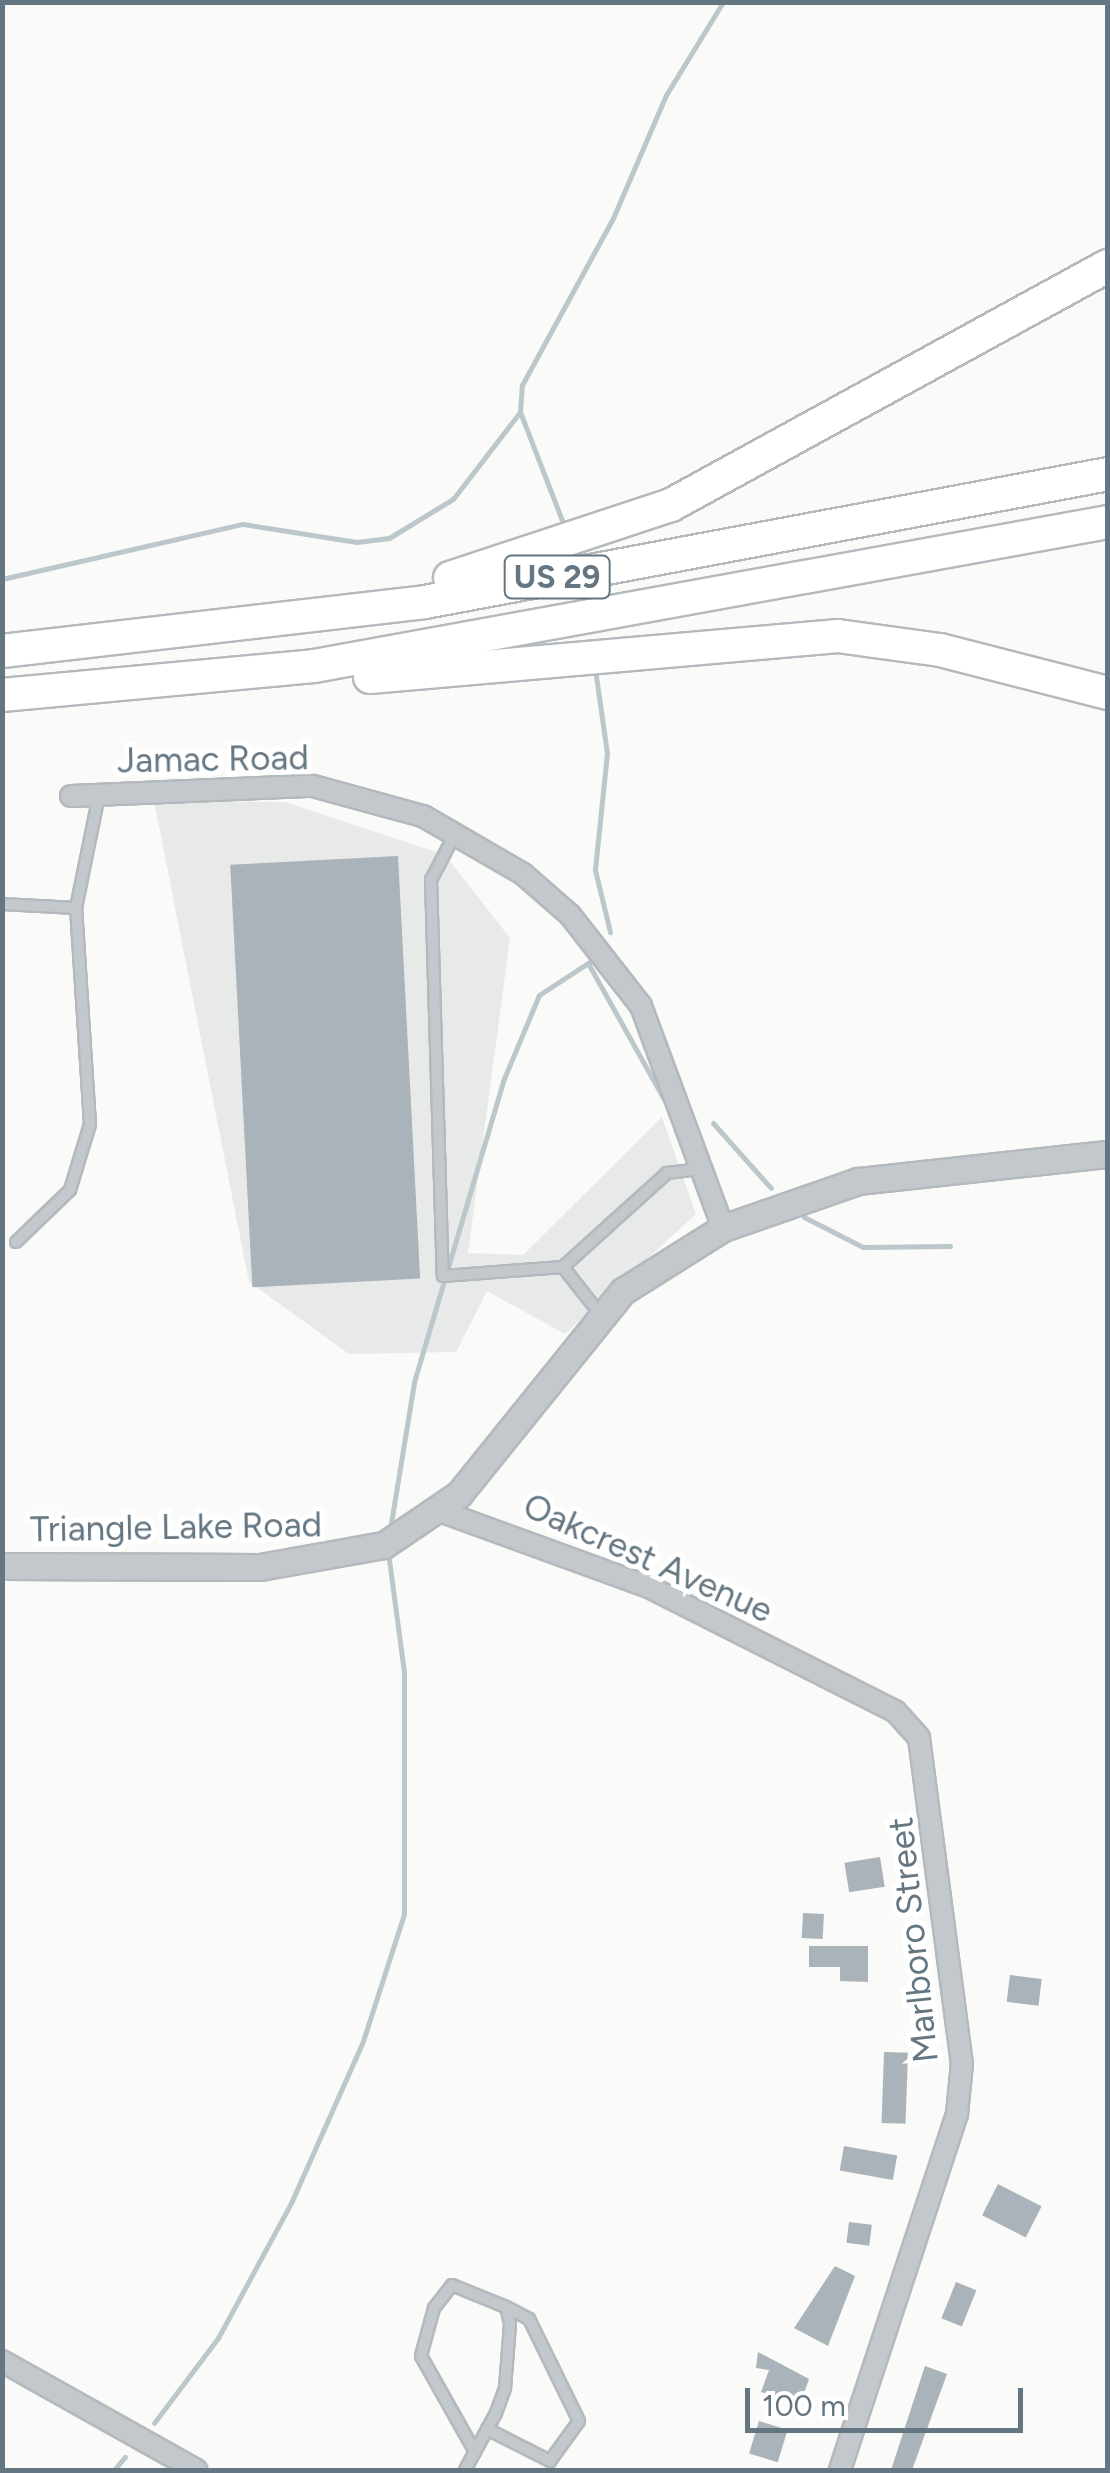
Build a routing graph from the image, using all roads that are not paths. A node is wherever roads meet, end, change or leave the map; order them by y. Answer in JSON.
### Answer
{"nodes":[{"id":1,"x":1108,"y":266,"type":"edge"},
{"id":2,"x":1108,"y":474,"type":"edge"},
{"id":3,"x":1108,"y":522,"type":"edge"},
{"id":4,"x":312,"y":620,"type":"junction"},
{"id":5,"x":2,"y":651,"type":"edge"},
{"id":6,"x":230,"y":676,"type":"junction"},
{"id":7,"x":1108,"y":693,"type":"edge"},
{"id":8,"x":2,"y":695,"type":"edge"},
{"id":9,"x":99,"y":794,"type":"junction"},
{"id":10,"x":71,"y":796,"type":"dead end"},
{"id":11,"x":456,"y":833,"type":"junction"},
{"id":12,"x":2,"y":904,"type":"edge"},
{"id":13,"x":76,"y":908,"type":"junction"},
{"id":14,"x":1108,"y":1154,"type":"edge"},
{"id":15,"x":702,"y":1169,"type":"junction"},
{"id":16,"x":723,"y":1228,"type":"junction"},
{"id":17,"x":16,"y":1242,"type":"dead end"},
{"id":18,"x":564,"y":1267,"type":"junction"},
{"id":19,"x":600,"y":1314,"type":"junction"},
{"id":20,"x":440,"y":1511,"type":"junction"},
{"id":21,"x":2,"y":1566,"type":"edge"},
{"id":22,"x":827,"y":1674,"type":"joint"},
{"id":23,"x":506,"y":2307,"type":"junction"},
{"id":24,"x":2,"y":2361,"type":"edge"},
{"id":25,"x":487,"y":2429,"type":"junction"},
{"id":26,"x":475,"y":2452,"type":"junction"},
{"id":27,"x":196,"y":2470,"type":"edge"},
{"id":28,"x":465,"y":2470,"type":"edge"},
{"id":29,"x":840,"y":2470,"type":"edge"}],
"edges":[{"from":1,"to":4,"type":"highway"},
{"from":2,"to":4,"type":"highway","number":"US 29"},
{"from":3,"to":6,"type":"highway","number":"US 29"},
{"from":4,"to":5,"type":"highway","number":"US 29"},
{"from":6,"to":7,"type":"highway"},
{"from":6,"to":8,"type":"highway","number":"US 29"},
{"from":9,"to":10,"type":"street","name":"Jamac Road"},
{"from":9,"to":11,"type":"street","name":"Jamac Road"},
{"from":9,"to":13,"type":"lane"},
{"from":11,"to":15,"type":"street","name":"Jamac Road"},
{"from":11,"to":18,"type":"lane"},
{"from":12,"to":13,"type":"lane"},
{"from":13,"to":17,"type":"lane"},
{"from":14,"to":16,"type":"street","name":"Triangle Lake Road"},
{"from":15,"to":16,"type":"street","name":"Jamac Road"},
{"from":15,"to":18,"type":"lane"},
{"from":16,"to":19,"type":"street","name":"Triangle Lake Road"},
{"from":18,"to":19,"type":"lane"},
{"from":19,"to":20,"type":"street","name":"Triangle Lake Road"},
{"from":20,"to":21,"type":"street","name":"Triangle Lake Road"},
{"from":20,"to":22,"type":"street","name":"Oakcrest Avenue"},
{"from":22,"to":29,"type":"street","name":"Marlboro Street"},
{"from":23,"to":25,"type":"lane"},
{"from":23,"to":25,"type":"lane"},
{"from":23,"to":26,"type":"lane"},
{"from":24,"to":27,"type":"street"},
{"from":25,"to":26,"type":"lane"},
{"from":26,"to":28,"type":"lane"}]}
